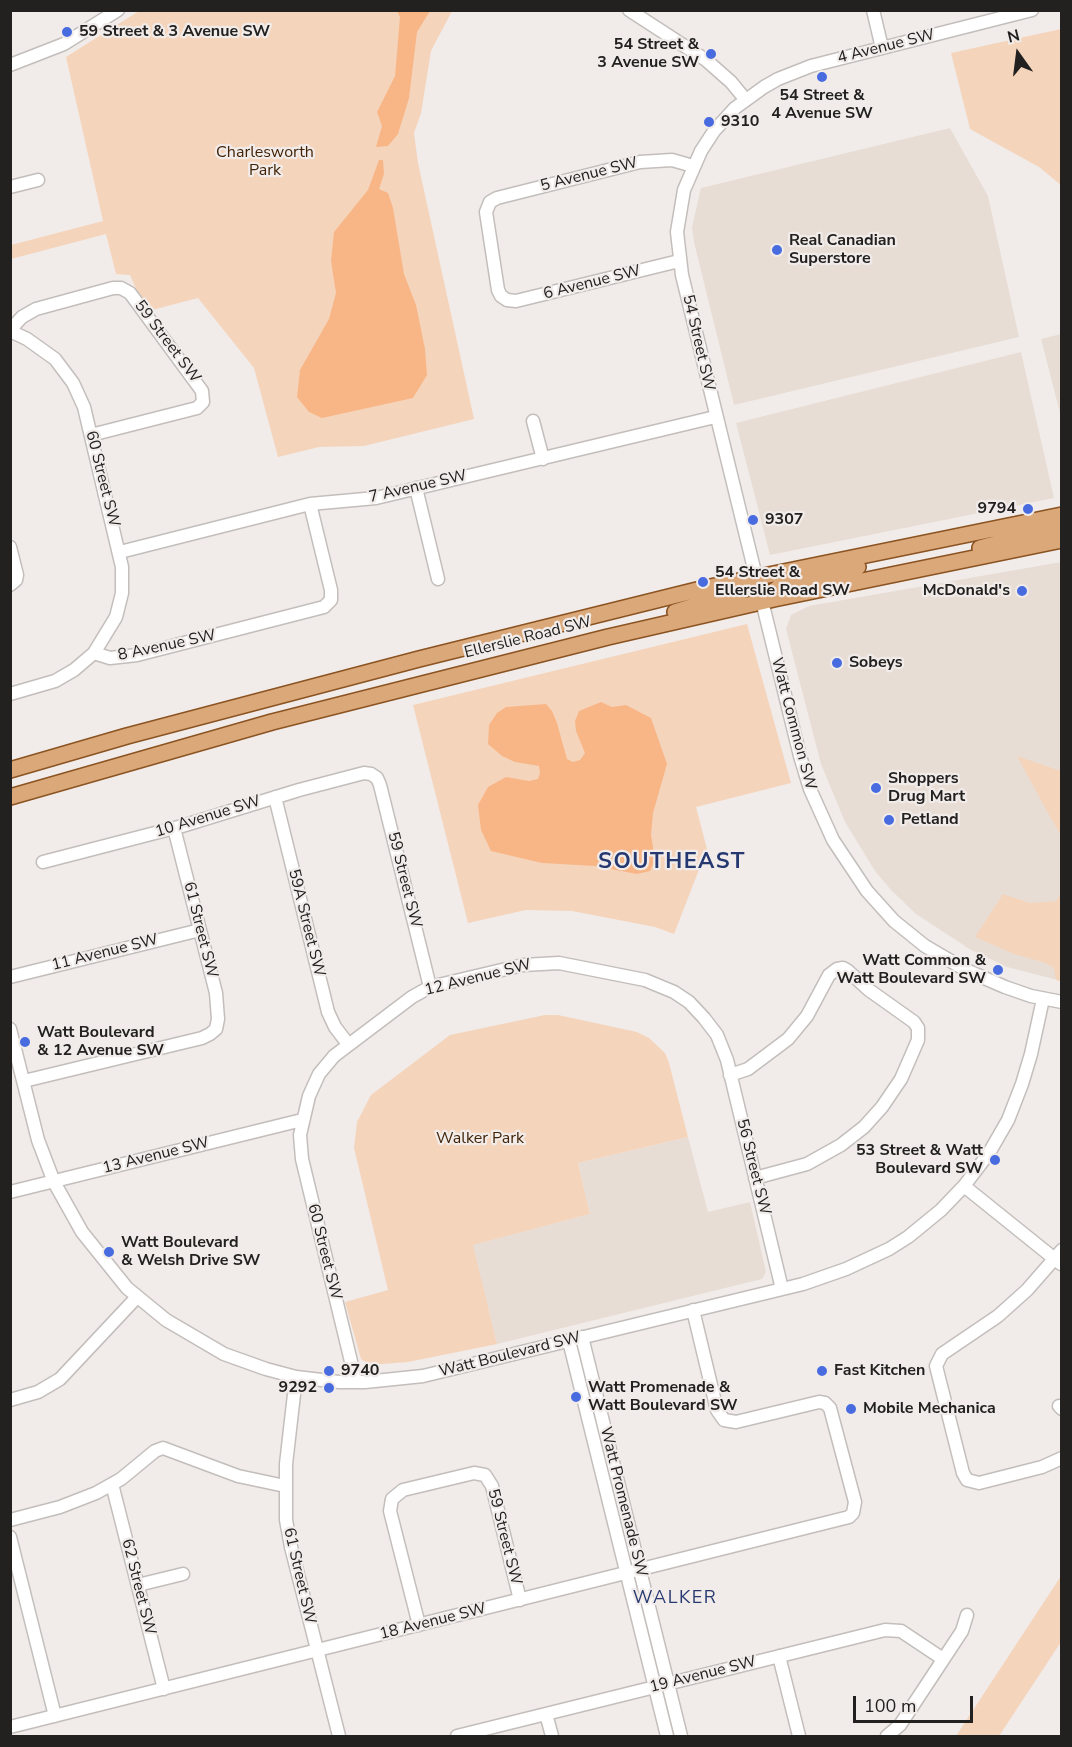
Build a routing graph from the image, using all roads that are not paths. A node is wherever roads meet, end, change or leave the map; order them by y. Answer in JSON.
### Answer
{"nodes":[{"id":1,"x":118,"y":10,"type":"edge"},
{"id":2,"x":629,"y":10,"type":"edge"},
{"id":3,"x":873,"y":10,"type":"edge"},
{"id":4,"x":1032,"y":10,"type":"edge"},
{"id":5,"x":104,"y":15,"type":"edge"},
{"id":6,"x":882,"y":48,"type":"junction"},
{"id":7,"x":10,"y":65,"type":"edge"},
{"id":8,"x":745,"y":99,"type":"junction"},
{"id":9,"x":693,"y":166,"type":"junction"},
{"id":10,"x":38,"y":180,"type":"dead end"},
{"id":11,"x":10,"y":187,"type":"edge"},
{"id":12,"x":680,"y":261,"type":"junction"},
{"id":13,"x":504,"y":299,"type":"joint"},
{"id":14,"x":10,"y":331,"type":"edge"},
{"id":15,"x":716,"y":417,"type":"junction"},
{"id":16,"x":533,"y":421,"type":"dead end"},
{"id":17,"x":91,"y":435,"type":"junction"},
{"id":18,"x":543,"y":459,"type":"junction"},
{"id":19,"x":416,"y":488,"type":"junction"},
{"id":20,"x":310,"y":504,"type":"junction"},
{"id":21,"x":1062,"y":515,"type":"edge"},
{"id":22,"x":1062,"y":526,"type":"edge"},
{"id":23,"x":1062,"y":540,"type":"edge"},
{"id":24,"x":914,"y":546,"type":"junction"},
{"id":25,"x":10,"y":548,"type":"edge"},
{"id":26,"x":120,"y":552,"type":"junction"},
{"id":27,"x":918,"y":570,"type":"junction"},
{"id":28,"x":755,"y":578,"type":"junction"},
{"id":29,"x":438,"y":579,"type":"dead end"},
{"id":30,"x":13,"y":584,"type":"edge"},
{"id":31,"x":761,"y":602,"type":"junction"},
{"id":32,"x":608,"y":637,"type":"junction"},
{"id":33,"x":94,"y":653,"type":"junction"},
{"id":34,"x":10,"y":694,"type":"edge"},
{"id":35,"x":128,"y":736,"type":"junction"},
{"id":36,"x":10,"y":770,"type":"edge"},
{"id":37,"x":374,"y":775,"type":"joint"},
{"id":38,"x":10,"y":782,"type":"edge"},
{"id":39,"x":10,"y":797,"type":"edge"},
{"id":40,"x":275,"y":797,"type":"junction"},
{"id":41,"x":174,"y":828,"type":"junction"},
{"id":42,"x":43,"y":862,"type":"dead end"},
{"id":43,"x":200,"y":930,"type":"junction"},
{"id":44,"x":10,"y":977,"type":"edge"},
{"id":45,"x":430,"y":987,"type":"junction"},
{"id":46,"x":1043,"y":999,"type":"junction"},
{"id":47,"x":1062,"y":1002,"type":"edge"},
{"id":48,"x":10,"y":1029,"type":"edge"},
{"id":49,"x":348,"y":1044,"type":"junction"},
{"id":50,"x":722,"y":1045,"type":"joint"},
{"id":51,"x":730,"y":1075,"type":"junction"},
{"id":52,"x":24,"y":1081,"type":"junction"},
{"id":53,"x":302,"y":1120,"type":"junction"},
{"id":54,"x":755,"y":1178,"type":"junction"},
{"id":55,"x":54,"y":1182,"type":"junction"},
{"id":56,"x":964,"y":1186,"type":"junction"},
{"id":57,"x":10,"y":1192,"type":"edge"},
{"id":58,"x":1059,"y":1258,"type":"edge"},
{"id":59,"x":782,"y":1289,"type":"junction"},
{"id":60,"x":137,"y":1297,"type":"junction"},
{"id":61,"x":693,"y":1310,"type":"junction"},
{"id":62,"x":582,"y":1337,"type":"junction"},
{"id":63,"x":569,"y":1341,"type":"junction"},
{"id":64,"x":296,"y":1377,"type":"junction"},
{"id":65,"x":356,"y":1382,"type":"junction"},
{"id":66,"x":10,"y":1400,"type":"edge"},
{"id":67,"x":1062,"y":1458,"type":"edge"},
{"id":68,"x":112,"y":1484,"type":"junction"},
{"id":69,"x":285,"y":1486,"type":"junction"},
{"id":70,"x":10,"y":1520,"type":"edge"},
{"id":71,"x":10,"y":1538,"type":"edge"},
{"id":72,"x":639,"y":1570,"type":"junction"},
{"id":73,"x":183,"y":1574,"type":"dead end"},
{"id":74,"x":627,"y":1574,"type":"junction"},
{"id":75,"x":138,"y":1585,"type":"junction"},
{"id":76,"x":520,"y":1600,"type":"junction"},
{"id":77,"x":967,"y":1615,"type":"dead end"},
{"id":78,"x":419,"y":1625,"type":"junction"},
{"id":79,"x":317,"y":1651,"type":"junction"},
{"id":80,"x":779,"y":1656,"type":"junction"},
{"id":81,"x":943,"y":1659,"type":"junction"},
{"id":82,"x":668,"y":1684,"type":"junction"},
{"id":83,"x":655,"y":1687,"type":"junction"},
{"id":84,"x":164,"y":1689,"type":"junction"},
{"id":85,"x":546,"y":1714,"type":"junction"},
{"id":86,"x":55,"y":1716,"type":"junction"},
{"id":87,"x":10,"y":1727,"type":"edge"},
{"id":88,"x":891,"y":1734,"type":"edge"},
{"id":89,"x":339,"y":1737,"type":"edge"},
{"id":90,"x":457,"y":1737,"type":"edge"},
{"id":91,"x":552,"y":1737,"type":"edge"},
{"id":92,"x":667,"y":1737,"type":"edge"},
{"id":93,"x":681,"y":1737,"type":"edge"},
{"id":94,"x":799,"y":1737,"type":"edge"}],
"edges":[{"from":1,"to":5,"type":"street"},
{"from":2,"to":8,"type":"street"},
{"from":3,"to":6,"type":"street"},
{"from":4,"to":6,"type":"street","name":"4 Avenue SW"},
{"from":5,"to":7,"type":"street"},
{"from":6,"to":8,"type":"street","name":"4 Avenue SW"},
{"from":8,"to":9,"type":"street","name":"54 Street SW"},
{"from":9,"to":12,"type":"street","name":"54 Street SW"},
{"from":9,"to":13,"type":"street","name":"5 Avenue SW"},
{"from":10,"to":11,"type":"street"},
{"from":12,"to":13,"type":"street","name":"6 Avenue SW"},
{"from":12,"to":15,"type":"street","name":"54 Street SW"},
{"from":14,"to":17,"type":"street","name":"60 Street SW"},
{"from":14,"to":17,"type":"street","name":"59 Street SW"},
{"from":15,"to":18,"type":"street","name":"7 Avenue SW"},
{"from":15,"to":28,"type":"street","name":"54 Street SW"},
{"from":16,"to":18,"type":"street"},
{"from":17,"to":26,"type":"street","name":"60 Street SW"},
{"from":18,"to":19,"type":"street","name":"7 Avenue SW"},
{"from":19,"to":20,"type":"street","name":"7 Avenue SW"},
{"from":19,"to":29,"type":"street"},
{"from":20,"to":26,"type":"street","name":"7 Avenue SW"},
{"from":20,"to":33,"type":"street","name":"8 Avenue SW"},
{"from":21,"to":24,"type":"main road","name":"Ellerslie Road SW"},
{"from":22,"to":27,"type":"main road"},
{"from":23,"to":27,"type":"main road","name":"Ellerslie Road SW"},
{"from":24,"to":28,"type":"main road","name":"Ellerslie Road SW"},
{"from":24,"to":31,"type":"main road"},
{"from":25,"to":30,"type":"street"},
{"from":26,"to":33,"type":"street","name":"60 Street SW"},
{"from":27,"to":31,"type":"main road","name":"Ellerslie Road SW"},
{"from":28,"to":31,"type":"street","name":"54 Street SW"},
{"from":28,"to":32,"type":"main road"},
{"from":28,"to":35,"type":"main road","name":"Ellerslie Road SW"},
{"from":31,"to":32,"type":"main road","name":"Ellerslie Road SW"},
{"from":31,"to":46,"type":"street","name":"Watt Common SW"},
{"from":32,"to":39,"type":"main road","name":"Ellerslie Road SW"},
{"from":33,"to":34,"type":"street","name":"8 Avenue SW"},
{"from":35,"to":36,"type":"main road","name":"Ellerslie Road SW"},
{"from":35,"to":38,"type":"main road"},
{"from":37,"to":40,"type":"street","name":"10 Avenue SW"},
{"from":37,"to":45,"type":"street","name":"59 Street SW"},
{"from":40,"to":41,"type":"street","name":"10 Avenue SW"},
{"from":40,"to":49,"type":"street","name":"59A Street SW"},
{"from":41,"to":42,"type":"street","name":"10 Avenue SW"},
{"from":41,"to":43,"type":"street","name":"61 Street SW"},
{"from":43,"to":44,"type":"street","name":"11 Avenue SW"},
{"from":43,"to":52,"type":"street","name":"61 Street SW"},
{"from":45,"to":49,"type":"street","name":"12 Avenue SW"},
{"from":45,"to":50,"type":"street","name":"12 Avenue SW"},
{"from":46,"to":47,"type":"street","name":"Watt Common SW"},
{"from":46,"to":56,"type":"street","name":"Watt Boulevard SW"},
{"from":48,"to":52,"type":"street","name":"Watt Boulevard SW"},
{"from":49,"to":53,"type":"street","name":"12 Avenue SW"},
{"from":50,"to":51,"type":"street","name":"56 Street SW"},
{"from":51,"to":54,"type":"street","name":"56 Street SW"},
{"from":51,"to":54,"type":"street"},
{"from":52,"to":55,"type":"street","name":"Watt Boulevard SW"},
{"from":53,"to":55,"type":"street","name":"13 Avenue SW"},
{"from":53,"to":65,"type":"street","name":"60 Street SW"},
{"from":54,"to":59,"type":"street","name":"56 Street SW"},
{"from":55,"to":57,"type":"street","name":"13 Avenue SW"},
{"from":55,"to":60,"type":"street","name":"Watt Boulevard SW"},
{"from":56,"to":58,"type":"street"},
{"from":56,"to":59,"type":"street","name":"Watt Boulevard SW"},
{"from":58,"to":67,"type":"street"},
{"from":59,"to":61,"type":"street","name":"Watt Boulevard SW"},
{"from":60,"to":64,"type":"street","name":"Watt Boulevard SW"},
{"from":60,"to":66,"type":"street"},
{"from":61,"to":62,"type":"street","name":"Watt Boulevard SW"},
{"from":61,"to":72,"type":"street","name":"18 Avenue SW"},
{"from":62,"to":63,"type":"street","name":"Watt Boulevard SW"},
{"from":62,"to":72,"type":"street","name":"Watt Promenade SW"},
{"from":63,"to":65,"type":"street","name":"Watt Boulevard SW"},
{"from":63,"to":74,"type":"street","name":"Watt Promenade SW"},
{"from":64,"to":65,"type":"street","name":"Watt Boulevard SW"},
{"from":64,"to":69,"type":"street","name":"61 Street SW"},
{"from":68,"to":69,"type":"street"},
{"from":68,"to":70,"type":"street"},
{"from":68,"to":75,"type":"street","name":"62 Street SW"},
{"from":69,"to":79,"type":"street","name":"61 Street SW"},
{"from":71,"to":86,"type":"street"},
{"from":72,"to":74,"type":"street","name":"18 Avenue SW"},
{"from":72,"to":82,"type":"street","name":"Watt Promenade SW"},
{"from":73,"to":75,"type":"street"},
{"from":74,"to":76,"type":"street","name":"18 Avenue SW"},
{"from":74,"to":83,"type":"street","name":"Watt Promenade SW"},
{"from":75,"to":84,"type":"street","name":"62 Street SW"},
{"from":76,"to":78,"type":"street","name":"18 Avenue SW"},
{"from":76,"to":78,"type":"street","name":"59 Street SW"},
{"from":77,"to":81,"type":"street"},
{"from":78,"to":79,"type":"street","name":"18 Avenue SW"},
{"from":79,"to":84,"type":"street","name":"18 Avenue SW"},
{"from":79,"to":89,"type":"street","name":"61 Street SW"},
{"from":80,"to":81,"type":"street","name":"19 Avenue SW"},
{"from":80,"to":82,"type":"street","name":"19 Avenue SW"},
{"from":80,"to":94,"type":"street"},
{"from":81,"to":88,"type":"street"},
{"from":82,"to":83,"type":"street","name":"19 Avenue SW"},
{"from":82,"to":93,"type":"street","name":"Watt Promenade SW"},
{"from":83,"to":85,"type":"street","name":"19 Avenue SW"},
{"from":83,"to":92,"type":"street","name":"Watt Promenade SW"},
{"from":84,"to":86,"type":"street","name":"18 Avenue SW"},
{"from":85,"to":90,"type":"street","name":"19 Avenue SW"},
{"from":85,"to":91,"type":"street"},
{"from":86,"to":87,"type":"street","name":"18 Avenue SW"}]}
